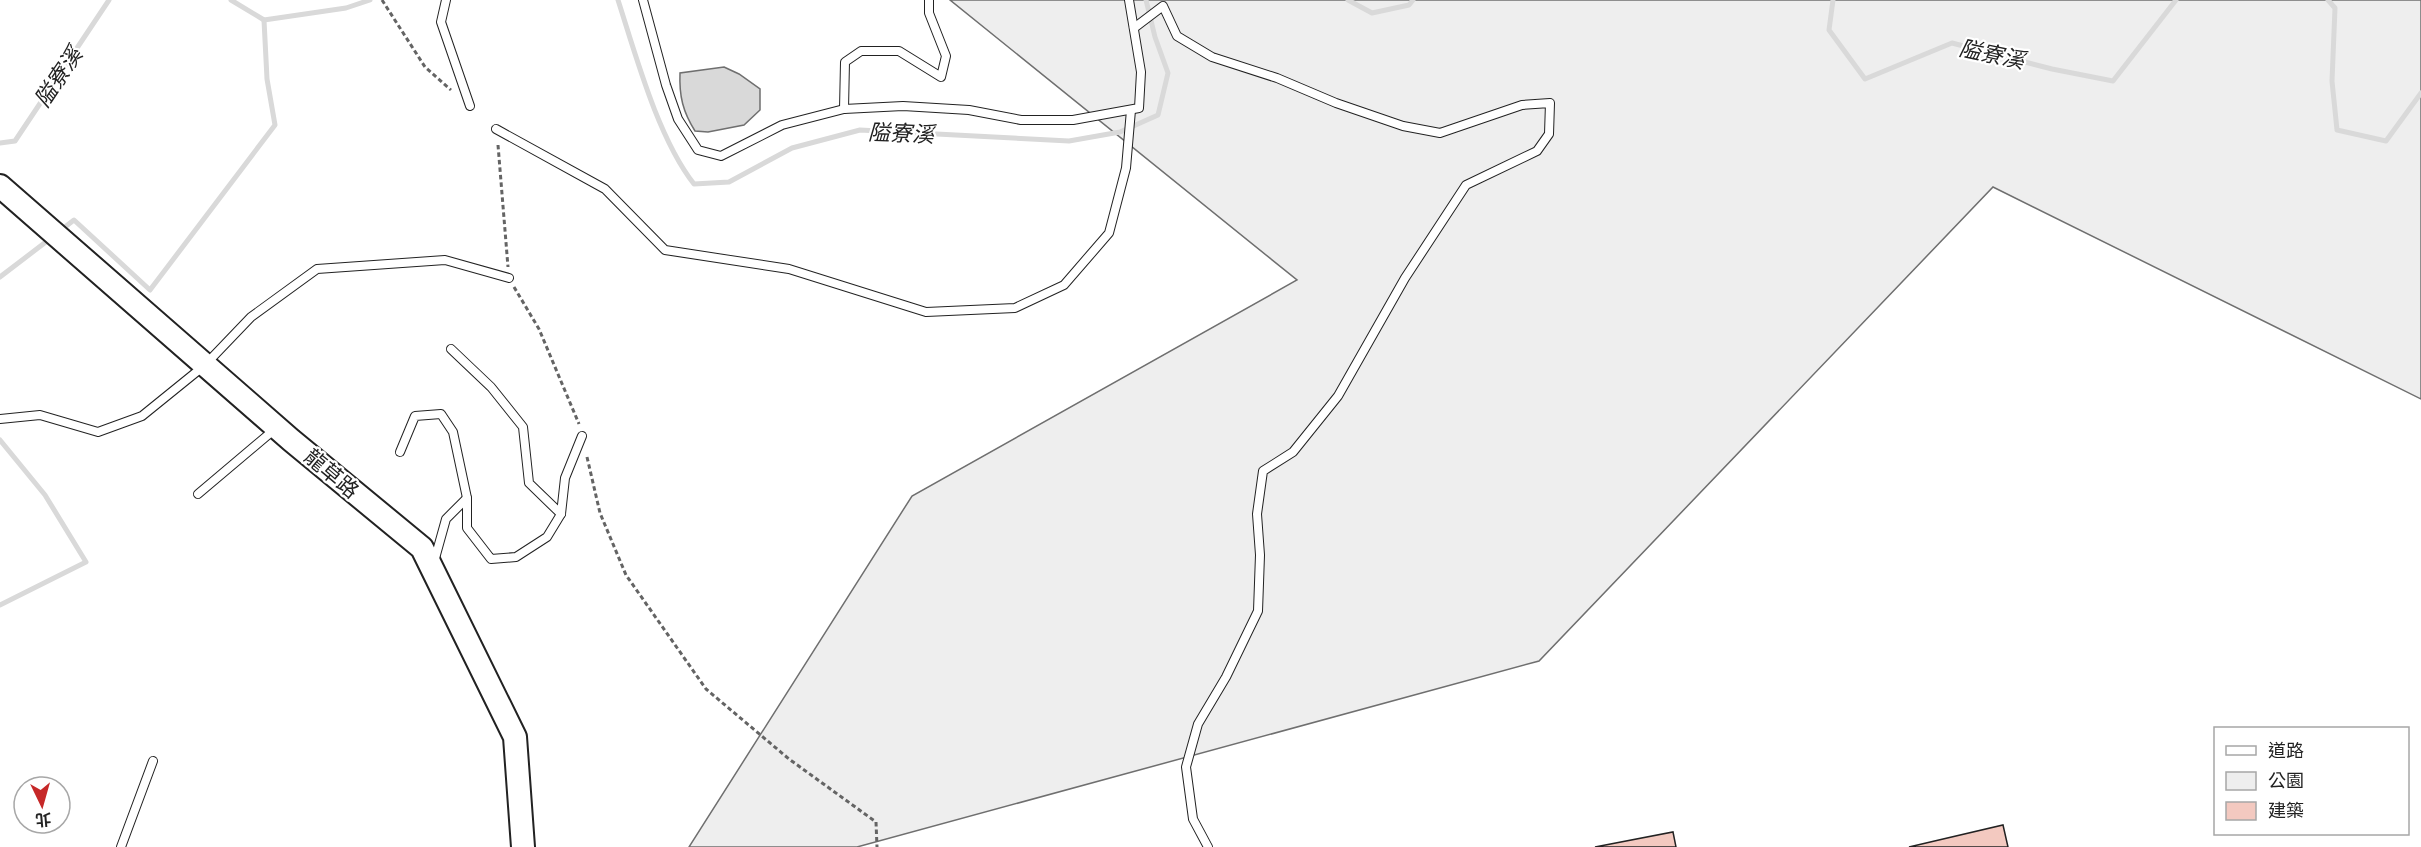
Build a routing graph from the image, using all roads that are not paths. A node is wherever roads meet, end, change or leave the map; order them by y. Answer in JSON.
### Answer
{"nodes":[{"id":1,"x":446,"y":0,"type":"edge"},
{"id":2,"x":643,"y":0,"type":"edge"},
{"id":3,"x":929,"y":0,"type":"edge"},
{"id":4,"x":1129,"y":0,"type":"edge"},
{"id":5,"x":1134,"y":28,"type":"junction"},
{"id":6,"x":470,"y":106,"type":"road end"},
{"id":7,"x":844,"y":108,"type":"junction"},
{"id":8,"x":1131,"y":110,"type":"junction"},
{"id":9,"x":496,"y":129,"type":"road end"},
{"id":10,"x":0,"y":186,"type":"edge"},
{"id":11,"x":509,"y":278,"type":"road end"},
{"id":12,"x":451,"y":349,"type":"dead end"},
{"id":13,"x":205,"y":365,"type":"junction"},
{"id":14,"x":0,"y":419,"type":"edge"},
{"id":15,"x":277,"y":427,"type":"junction"},
{"id":16,"x":582,"y":436,"type":"road end"},
{"id":17,"x":400,"y":452,"type":"dead end"},
{"id":18,"x":198,"y":494,"type":"dead end"},
{"id":19,"x":467,"y":498,"type":"junction"},
{"id":20,"x":561,"y":514,"type":"junction"},
{"id":21,"x":433,"y":569,"type":"junction"},
{"id":22,"x":153,"y":760,"type":"dead end"},
{"id":23,"x":121,"y":847,"type":"edge"},
{"id":24,"x":523,"y":847,"type":"edge"},
{"id":25,"x":1208,"y":847,"type":"edge"}],
"edges":[{"from":1,"to":6,"type":"lane"},
{"from":2,"to":7,"type":"lane"},
{"from":3,"to":7,"type":"lane"},
{"from":4,"to":5,"type":"lane"},
{"from":5,"to":8,"type":"lane"},
{"from":5,"to":25,"type":"lane"},
{"from":7,"to":8,"type":"lane"},
{"from":8,"to":9,"type":"lane"},
{"from":10,"to":13,"type":"street","name":"龍草路"},
{"from":11,"to":13,"type":"lane"},
{"from":12,"to":20,"type":"lane"},
{"from":13,"to":14,"type":"lane"},
{"from":13,"to":15,"type":"street","name":"龍草路"},
{"from":15,"to":18,"type":"lane"},
{"from":15,"to":21,"type":"street","name":"龍草路"},
{"from":16,"to":20,"type":"lane"},
{"from":17,"to":19,"type":"lane"},
{"from":19,"to":20,"type":"lane"},
{"from":19,"to":21,"type":"lane"},
{"from":21,"to":24,"type":"street","name":"龍草路"},
{"from":22,"to":23,"type":"lane"}]}
